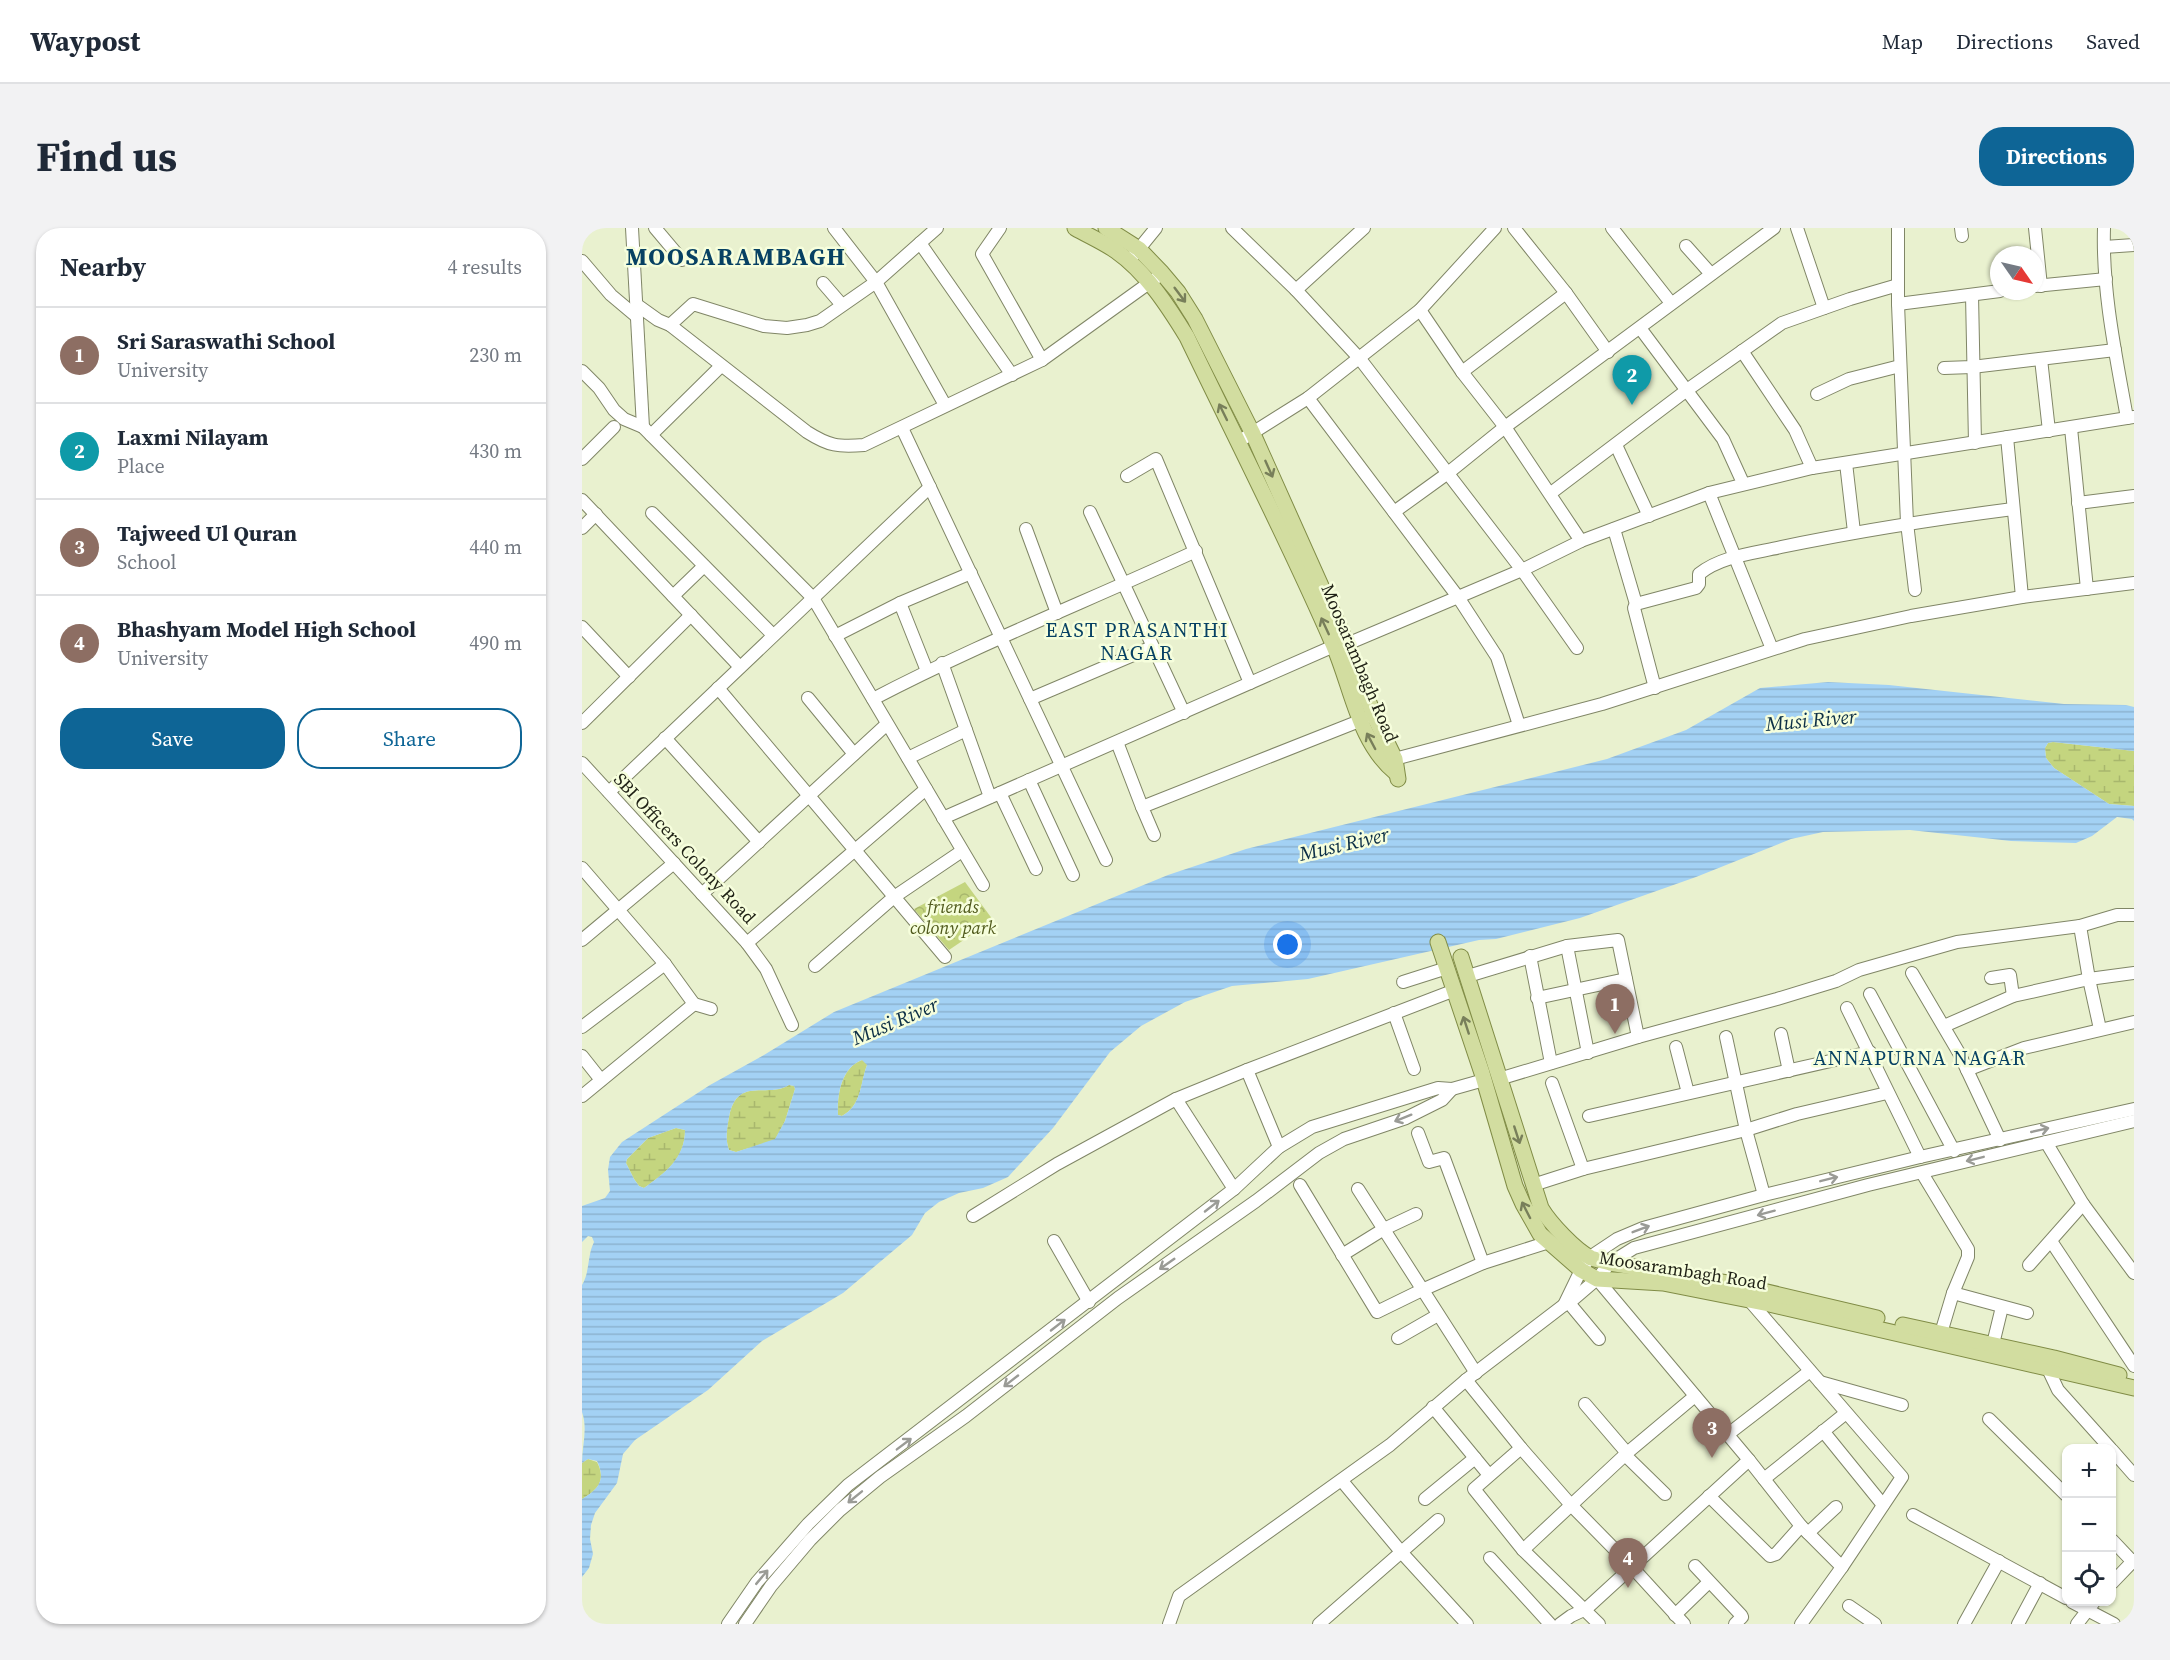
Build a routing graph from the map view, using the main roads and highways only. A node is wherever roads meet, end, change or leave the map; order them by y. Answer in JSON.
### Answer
{"nodes":[{"id":1,"x":1075,"y":228,"type":"edge"},
{"id":2,"x":1106,"y":228,"type":"edge"},
{"id":3,"x":1340,"y":645,"type":"junction"},
{"id":4,"x":1393,"y":769,"type":"road end"},
{"id":5,"x":1438,"y":942,"type":"dead end"},
{"id":6,"x":1461,"y":957,"type":"dead end"},
{"id":7,"x":1492,"y":1080,"type":"junction"},
{"id":8,"x":2134,"y":1378,"type":"edge"},
{"id":9,"x":2134,"y":1388,"type":"edge"}],
"edges":[{"from":3,"to":1,"type":"main road","name":"Moosarambagh Road","one_way":true},
{"from":2,"to":3,"type":"main road","name":"Moosarambagh Road","one_way":true},
{"from":3,"to":4,"type":"main road","name":"Moosarambagh Road"},
{"from":7,"to":5,"type":"main road","name":"Moosarambagh Road","one_way":true},
{"from":6,"to":7,"type":"main road","name":"Moosarambagh Road"},
{"from":7,"to":8,"type":"main road","name":"Moosarambagh Road","one_way":true},
{"from":9,"to":7,"type":"main road","name":"Moosarambagh Road","one_way":true}]}
